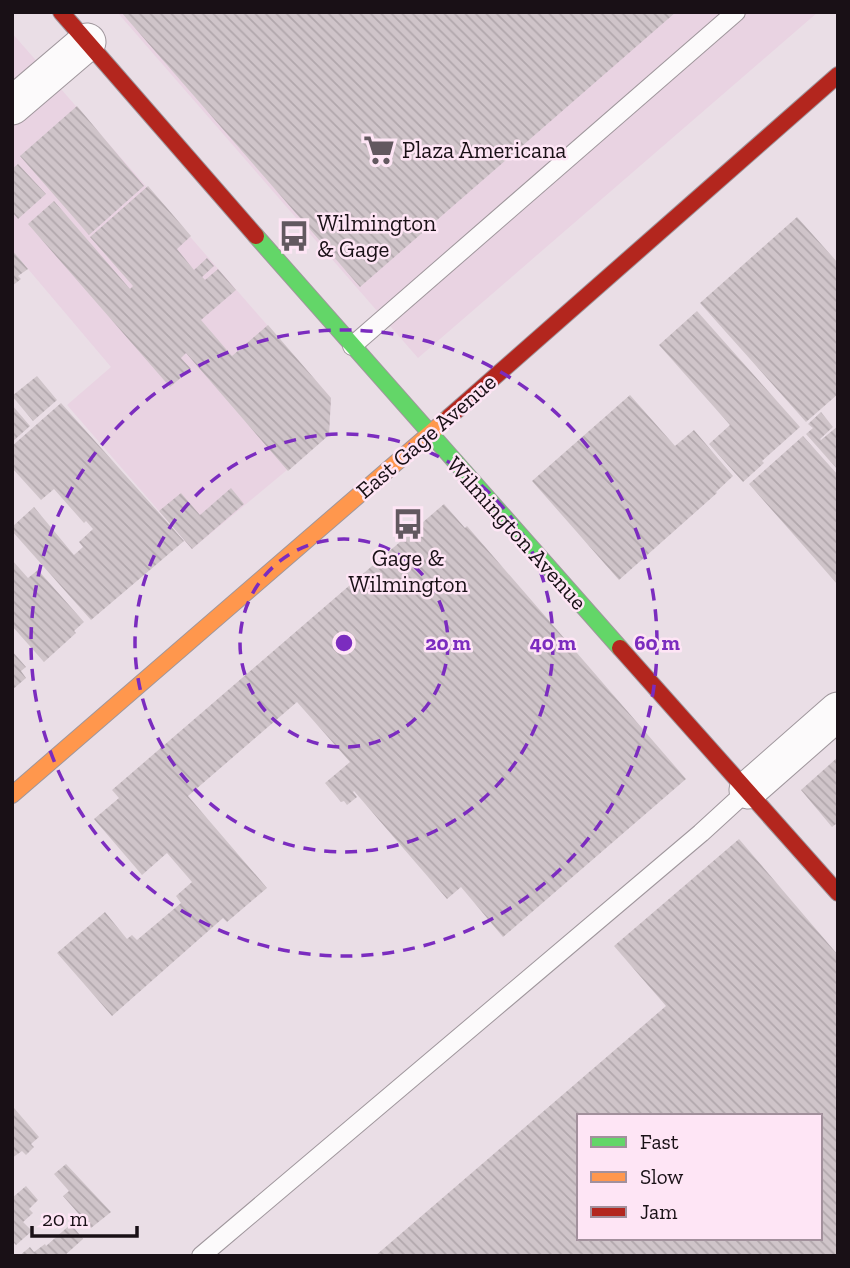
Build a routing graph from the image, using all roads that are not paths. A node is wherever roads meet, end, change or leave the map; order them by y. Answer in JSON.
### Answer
{"nodes":[{"id":1,"x":61,"y":12,"type":"edge"},
{"id":2,"x":736,"y":12,"type":"edge"},
{"id":3,"x":87,"y":42,"type":"junction"},
{"id":4,"x":838,"y":75,"type":"edge"},
{"id":5,"x":12,"y":106,"type":"edge"},
{"id":6,"x":352,"y":346,"type":"junction"},
{"id":7,"x":429,"y":434,"type":"junction"},
{"id":8,"x":838,"y":711,"type":"edge"},
{"id":9,"x":748,"y":790,"type":"junction"},
{"id":10,"x":12,"y":794,"type":"edge"},
{"id":11,"x":838,"y":893,"type":"edge"},
{"id":12,"x":201,"y":1256,"type":"edge"}],
"edges":[{"from":1,"to":3,"type":"street","name":"Wilmington Avenue"},
{"from":2,"to":6,"type":"lane"},
{"from":3,"to":5,"type":"street"},
{"from":3,"to":6,"type":"street","name":"Wilmington Avenue"},
{"from":4,"to":7,"type":"street","name":"East Gage Avenue"},
{"from":6,"to":7,"type":"street","name":"Wilmington Avenue"},
{"from":7,"to":9,"type":"street","name":"Wilmington Avenue"},
{"from":7,"to":10,"type":"street","name":"East Gage Avenue"},
{"from":8,"to":9,"type":"street"},
{"from":9,"to":11,"type":"street","name":"Wilmington Avenue"},
{"from":9,"to":12,"type":"lane"}]}
